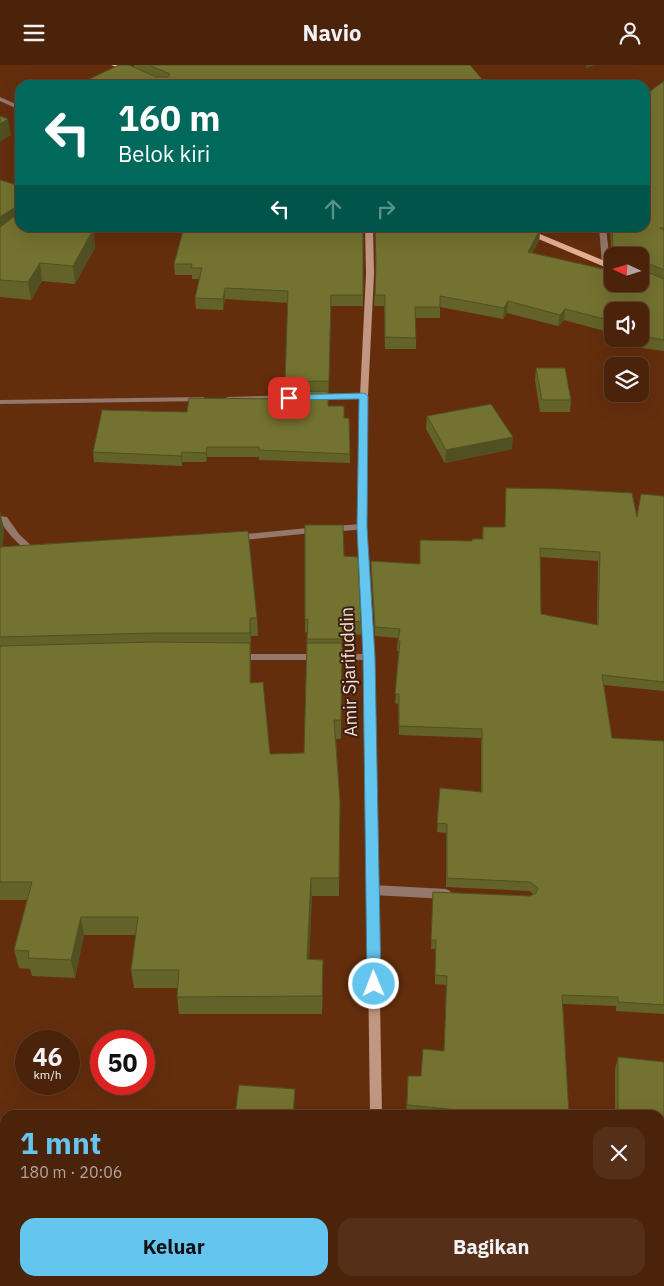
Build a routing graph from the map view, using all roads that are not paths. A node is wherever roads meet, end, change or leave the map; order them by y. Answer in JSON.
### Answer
{"nodes":[{"id":1,"x":115,"y":65,"type":"edge"},
{"id":2,"x":148,"y":80,"type":"edge"},
{"id":3,"x":0,"y":99,"type":"edge"},
{"id":4,"x":15,"y":106,"type":"edge"},
{"id":5,"x":369,"y":232,"type":"edge"},
{"id":6,"x":526,"y":232,"type":"edge"},
{"id":7,"x":603,"y":232,"type":"edge"},
{"id":8,"x":606,"y":247,"type":"edge"},
{"id":9,"x":604,"y":263,"type":"edge"},
{"id":10,"x":364,"y":396,"type":"junction"},
{"id":11,"x":209,"y":399,"type":"edge"},
{"id":12,"x":219,"y":399,"type":"edge"},
{"id":13,"x":0,"y":402,"type":"edge"},
{"id":14,"x":0,"y":519,"type":"edge"},
{"id":15,"x":362,"y":527,"type":"junction"},
{"id":16,"x":226,"y":539,"type":"edge"},
{"id":17,"x":48,"y":556,"type":"edge"},
{"id":18,"x":223,"y":657,"type":"edge"},
{"id":19,"x":369,"y":657,"type":"junction"},
{"id":20,"x":372,"y":890,"type":"junction"},
{"id":21,"x":460,"y":895,"type":"edge"},
{"id":22,"x":376,"y":1110,"type":"edge"}],
"edges":[{"from":1,"to":2,"type":"main road"},
{"from":3,"to":4,"type":"street"},
{"from":5,"to":10,"type":"main road","name":"Amir Sjarifuddin"},
{"from":6,"to":9,"type":"main road"},
{"from":7,"to":8,"type":"street"},
{"from":10,"to":12,"type":"street"},
{"from":10,"to":15,"type":"main road","name":"Amir Sjarifuddin"},
{"from":11,"to":13,"type":"street"},
{"from":14,"to":17,"type":"street"},
{"from":15,"to":16,"type":"street"},
{"from":15,"to":19,"type":"main road","name":"Amir Sjarifuddin"},
{"from":18,"to":19,"type":"street"},
{"from":19,"to":20,"type":"main road","name":"Amir Sjarifuddin"},
{"from":20,"to":21,"type":"street"},
{"from":20,"to":22,"type":"main road","name":"Amir Sjarifuddin"}]}
